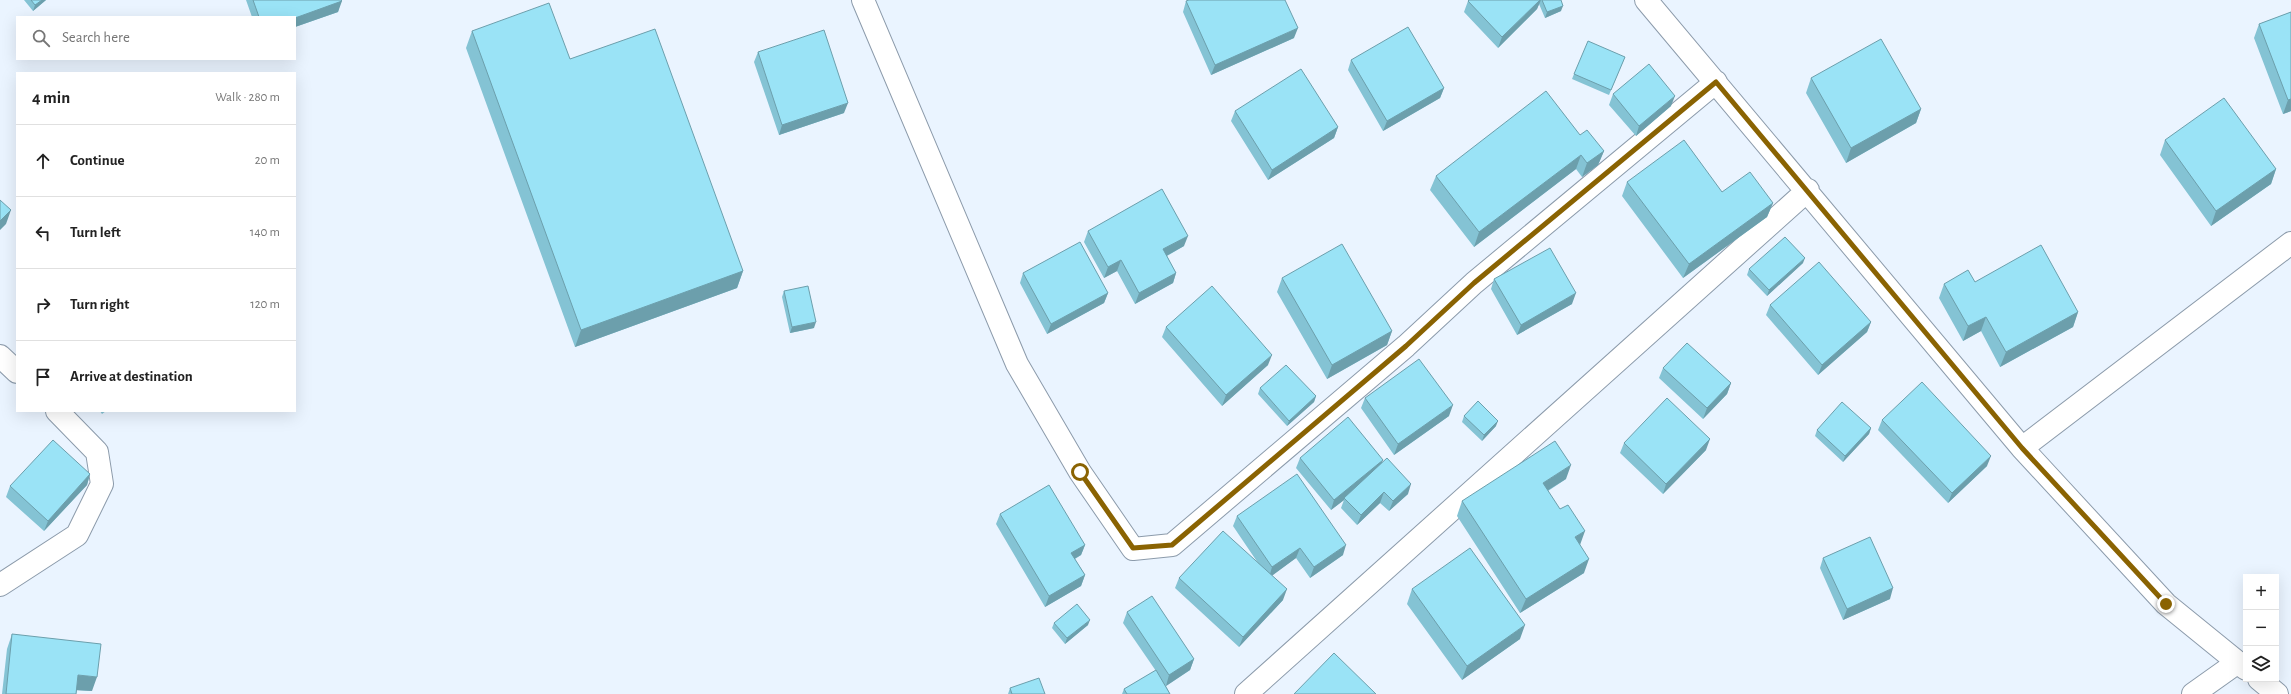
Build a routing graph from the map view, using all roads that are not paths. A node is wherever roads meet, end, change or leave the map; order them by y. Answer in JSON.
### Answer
{"nodes":[{"id":1,"x":863,"y":0,"type":"edge"},
{"id":2,"x":1646,"y":0,"type":"edge"},
{"id":3,"x":1716,"y":82,"type":"junction"},
{"id":4,"x":1808,"y":190,"type":"junction"},
{"id":5,"x":2291,"y":243,"type":"edge"},
{"id":6,"x":0,"y":356,"type":"edge"},
{"id":7,"x":16,"y":371,"type":"edge"},
{"id":8,"x":58,"y":412,"type":"edge"},
{"id":9,"x":2022,"y":448,"type":"junction"},
{"id":10,"x":0,"y":585,"type":"edge"},
{"id":11,"x":2242,"y":665,"type":"edge"},
{"id":12,"x":2263,"y":682,"type":"edge"},
{"id":13,"x":1246,"y":694,"type":"edge"},
{"id":14,"x":2193,"y":694,"type":"edge"},
{"id":15,"x":2277,"y":694,"type":"edge"}],
"edges":[{"from":1,"to":3,"type":"street"},
{"from":2,"to":3,"type":"street"},
{"from":3,"to":4,"type":"street"},
{"from":4,"to":9,"type":"street"},
{"from":4,"to":13,"type":"street"},
{"from":5,"to":9,"type":"street"},
{"from":6,"to":7,"type":"street"},
{"from":8,"to":10,"type":"street"},
{"from":9,"to":11,"type":"street"},
{"from":11,"to":14,"type":"street"},
{"from":12,"to":15,"type":"street"}]}
